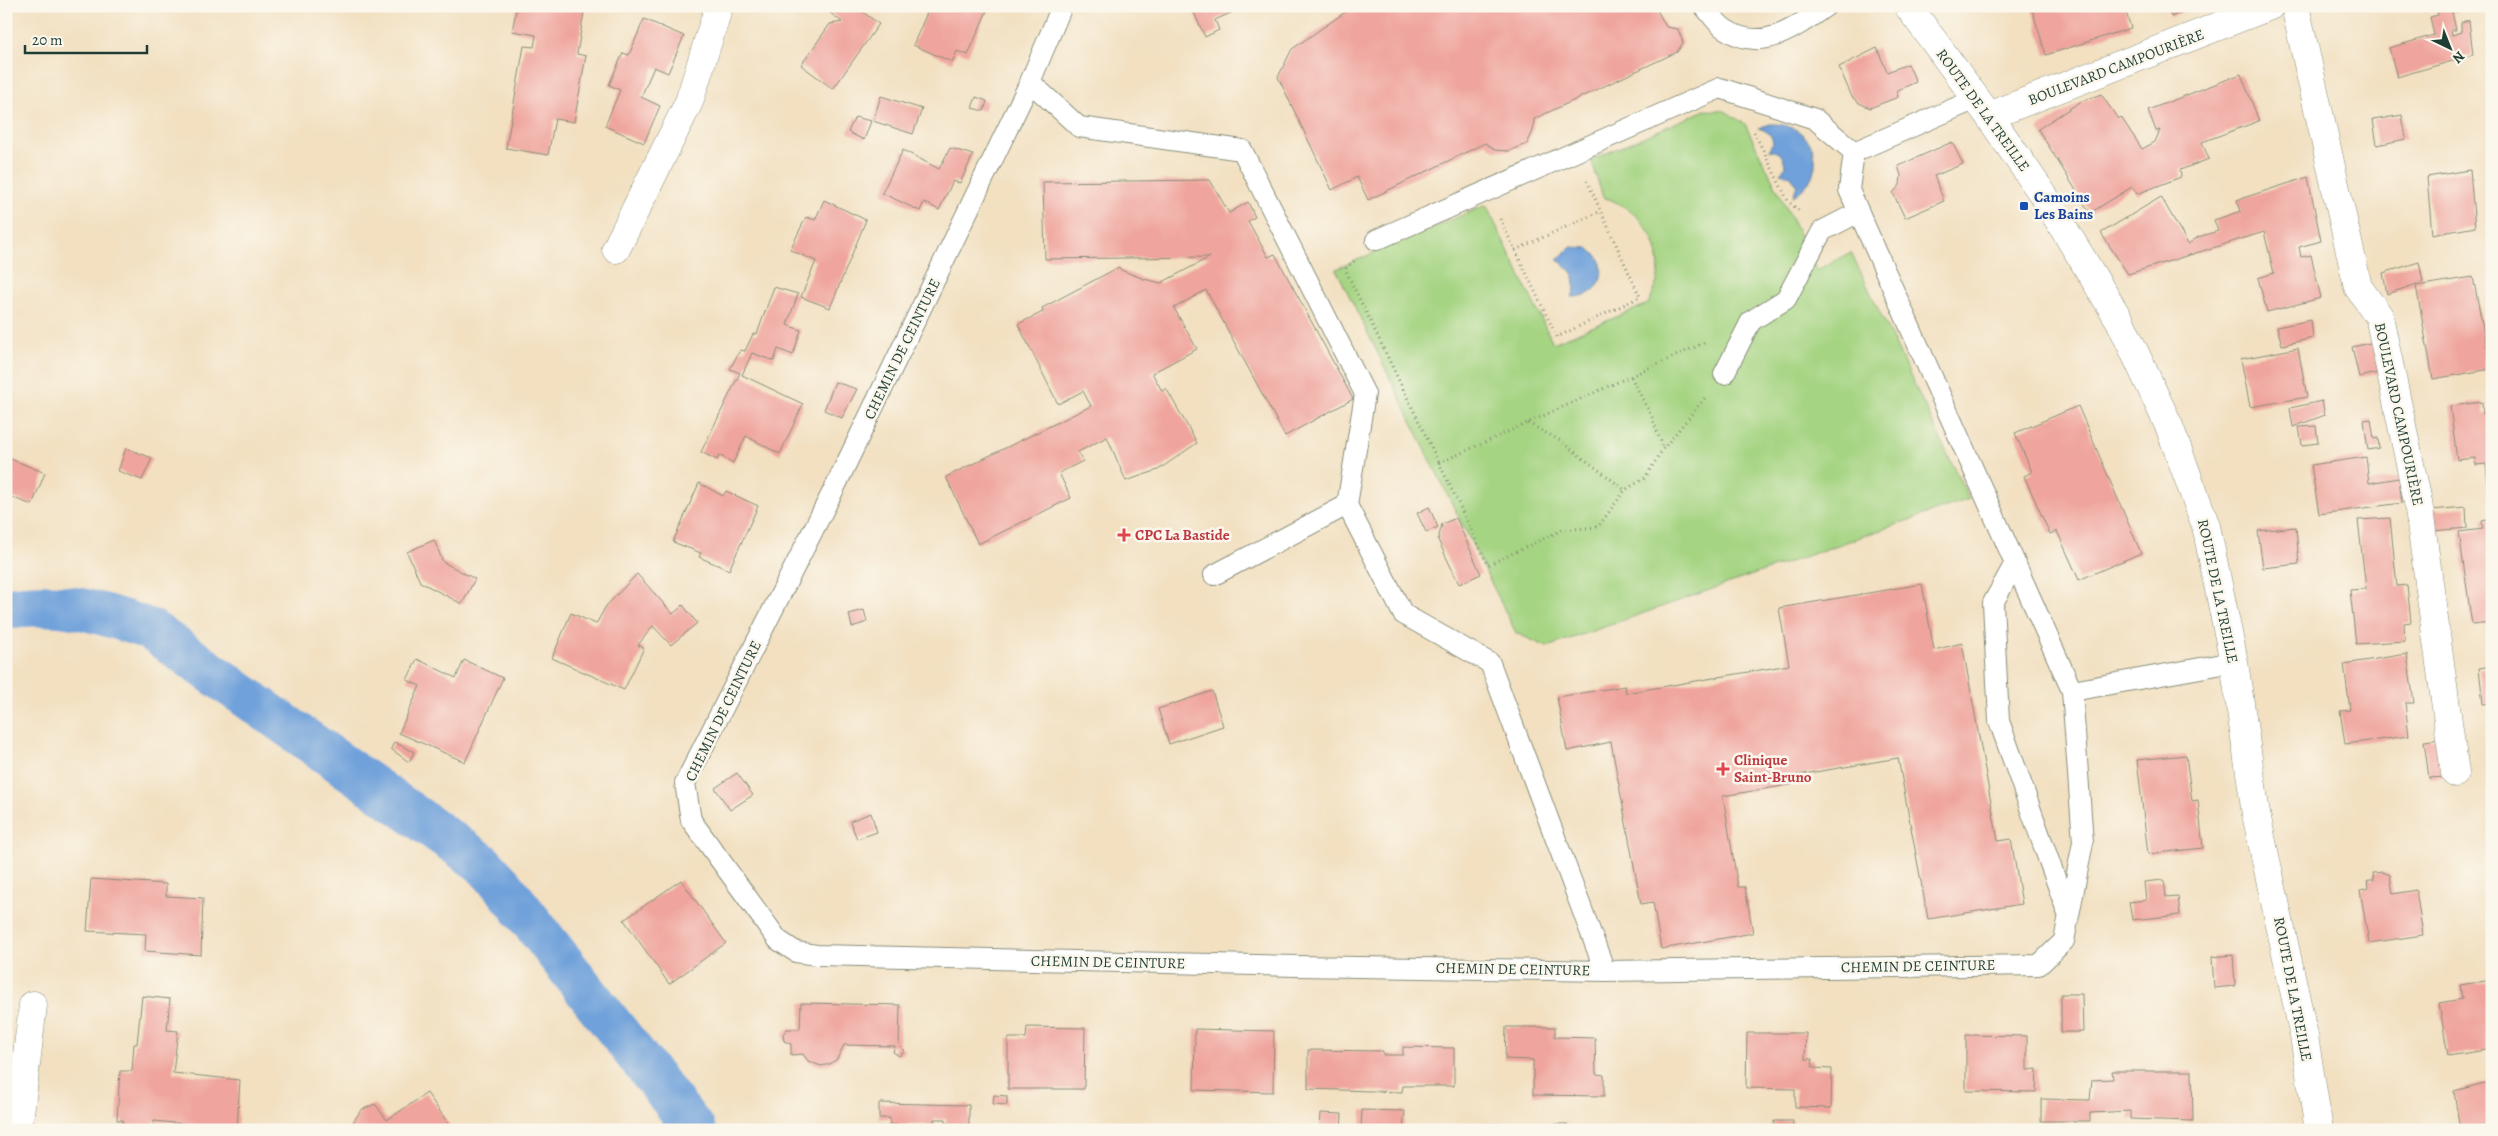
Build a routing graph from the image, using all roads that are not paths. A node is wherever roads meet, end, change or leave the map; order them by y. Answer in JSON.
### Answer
{"nodes":[{"id":1,"x":719,"y":6,"type":"edge"},
{"id":2,"x":1062,"y":6,"type":"edge"},
{"id":3,"x":1704,"y":6,"type":"edge"},
{"id":4,"x":1826,"y":6,"type":"edge"},
{"id":5,"x":1908,"y":6,"type":"edge"},
{"id":6,"x":2270,"y":6,"type":"edge"},
{"id":7,"x":2294,"y":6,"type":"edge"},
{"id":8,"x":1030,"y":82,"type":"junction"},
{"id":9,"x":1983,"y":108,"type":"junction"},
{"id":10,"x":1854,"y":152,"type":"junction"},
{"id":11,"x":1859,"y":212,"type":"junction"},
{"id":12,"x":1376,"y":240,"type":"road end"},
{"id":13,"x":616,"y":249,"type":"dead end"},
{"id":14,"x":1724,"y":374,"type":"road end"},
{"id":15,"x":1347,"y":505,"type":"junction"},
{"id":16,"x":2015,"y":563,"type":"junction"},
{"id":17,"x":1214,"y":575,"type":"dead end"},
{"id":18,"x":2234,"y":662,"type":"junction"},
{"id":19,"x":2072,"y":691,"type":"junction"},
{"id":20,"x":2455,"y":773,"type":"dead end"},
{"id":21,"x":2068,"y":914,"type":"junction"},
{"id":22,"x":1605,"y":971,"type":"junction"},
{"id":23,"x":34,"y":1005,"type":"dead end"},
{"id":24,"x":18,"y":1130,"type":"edge"},
{"id":25,"x":2319,"y":1130,"type":"edge"}],
"edges":[{"from":1,"to":13,"type":"street"},
{"from":2,"to":8,"type":"lane","name":"CHEMIN DE CEINTURE"},
{"from":3,"to":4,"type":"lane"},
{"from":5,"to":9,"type":"street","name":"ROUTE DE LA TREILLE"},
{"from":6,"to":9,"type":"street","name":"BOULEVARD CAMPOURIÈRE"},
{"from":7,"to":20,"type":"street","name":"BOULEVARD CAMPOURIÈRE"},
{"from":8,"to":15,"type":"lane"},
{"from":8,"to":22,"type":"lane","name":"CHEMIN DE CEINTURE"},
{"from":9,"to":10,"type":"lane"},
{"from":9,"to":18,"type":"street","name":"ROUTE DE LA TREILLE"},
{"from":10,"to":11,"type":"lane","name":"CHEMIN DE CEINTURE"},
{"from":10,"to":12,"type":"lane"},
{"from":11,"to":14,"type":"lane"},
{"from":11,"to":16,"type":"lane","name":"CHEMIN DE CEINTURE"},
{"from":15,"to":17,"type":"lane"},
{"from":15,"to":22,"type":"lane"},
{"from":16,"to":19,"type":"lane","name":"CHEMIN DE CEINTURE"},
{"from":16,"to":21,"type":"lane"},
{"from":18,"to":19,"type":"lane"},
{"from":18,"to":25,"type":"street","name":"ROUTE DE LA TREILLE"},
{"from":19,"to":21,"type":"lane","name":"CHEMIN DE CEINTURE"},
{"from":21,"to":22,"type":"lane","name":"CHEMIN DE CEINTURE"},
{"from":23,"to":24,"type":"street"}]}
